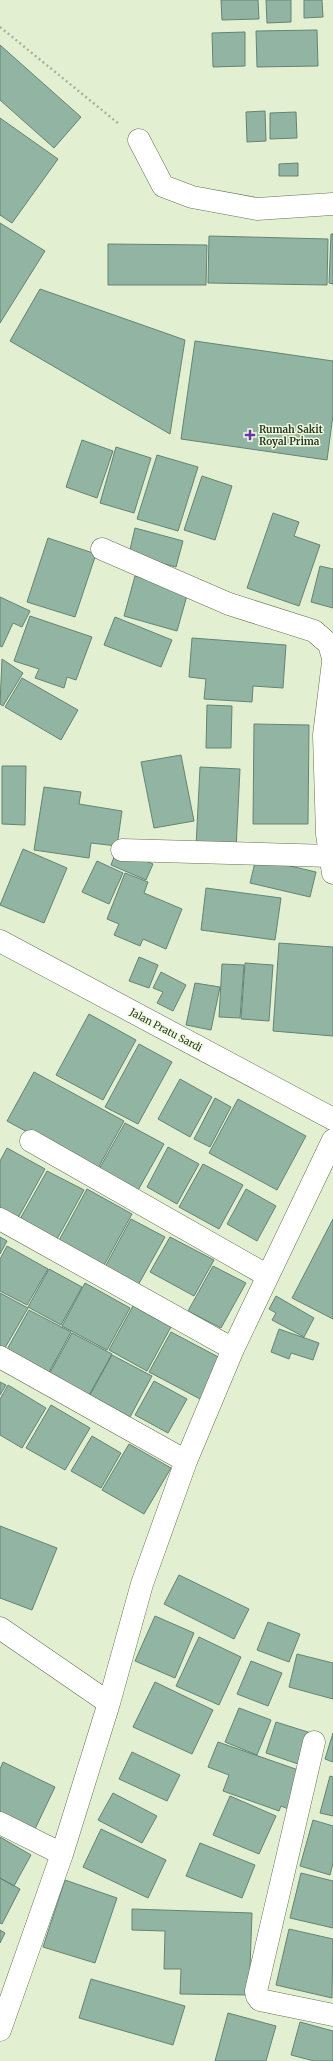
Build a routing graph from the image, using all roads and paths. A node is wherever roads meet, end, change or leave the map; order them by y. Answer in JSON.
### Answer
{"nodes":[{"id":1,"x":0,"y":27,"type":"edge"},
{"id":2,"x":140,"y":140,"type":"joint"},
{"id":3,"x":333,"y":204,"type":"edge"},
{"id":4,"x":102,"y":549,"type":"dead end"},
{"id":5,"x":333,"y":658,"type":"edge"},
{"id":6,"x":333,"y":662,"type":"edge"},
{"id":7,"x":330,"y":834,"type":"edge"},
{"id":8,"x":122,"y":850,"type":"dead end"},
{"id":9,"x":332,"y":865,"type":"edge"},
{"id":10,"x":0,"y":941,"type":"edge"},
{"id":11,"x":333,"y":1119,"type":"edge"},
{"id":12,"x":333,"y":1140,"type":"edge"},
{"id":13,"x":31,"y":1141,"type":"dead end"},
{"id":14,"x":0,"y":1219,"type":"edge"},
{"id":15,"x":268,"y":1276,"type":"junction"},
{"id":16,"x":233,"y":1349,"type":"junction"},
{"id":17,"x":0,"y":1358,"type":"edge"},
{"id":18,"x":186,"y":1461,"type":"junction"},
{"id":19,"x":0,"y":1628,"type":"edge"},
{"id":20,"x":109,"y":1703,"type":"junction"},
{"id":21,"x":314,"y":1742,"type":"dead end"},
{"id":22,"x":0,"y":1823,"type":"edge"},
{"id":23,"x":62,"y":1854,"type":"junction"},
{"id":24,"x":333,"y":2015,"type":"edge"},
{"id":25,"x":0,"y":2030,"type":"edge"}],
"edges":[{"from":1,"to":2,"type":"path"},
{"from":2,"to":3,"type":"street"},
{"from":4,"to":5,"type":"street"},
{"from":6,"to":7,"type":"street"},
{"from":7,"to":9,"type":"street"},
{"from":8,"to":9,"type":"street"},
{"from":10,"to":11,"type":"street","name":"Jalan Pratu Sardi"},
{"from":12,"to":15,"type":"street"},
{"from":13,"to":15,"type":"street"},
{"from":14,"to":16,"type":"street"},
{"from":15,"to":16,"type":"street"},
{"from":16,"to":18,"type":"street"},
{"from":17,"to":18,"type":"street"},
{"from":18,"to":20,"type":"street"},
{"from":19,"to":20,"type":"street"},
{"from":20,"to":23,"type":"street"},
{"from":21,"to":24,"type":"street"},
{"from":22,"to":23,"type":"street"},
{"from":23,"to":25,"type":"street"}]}
